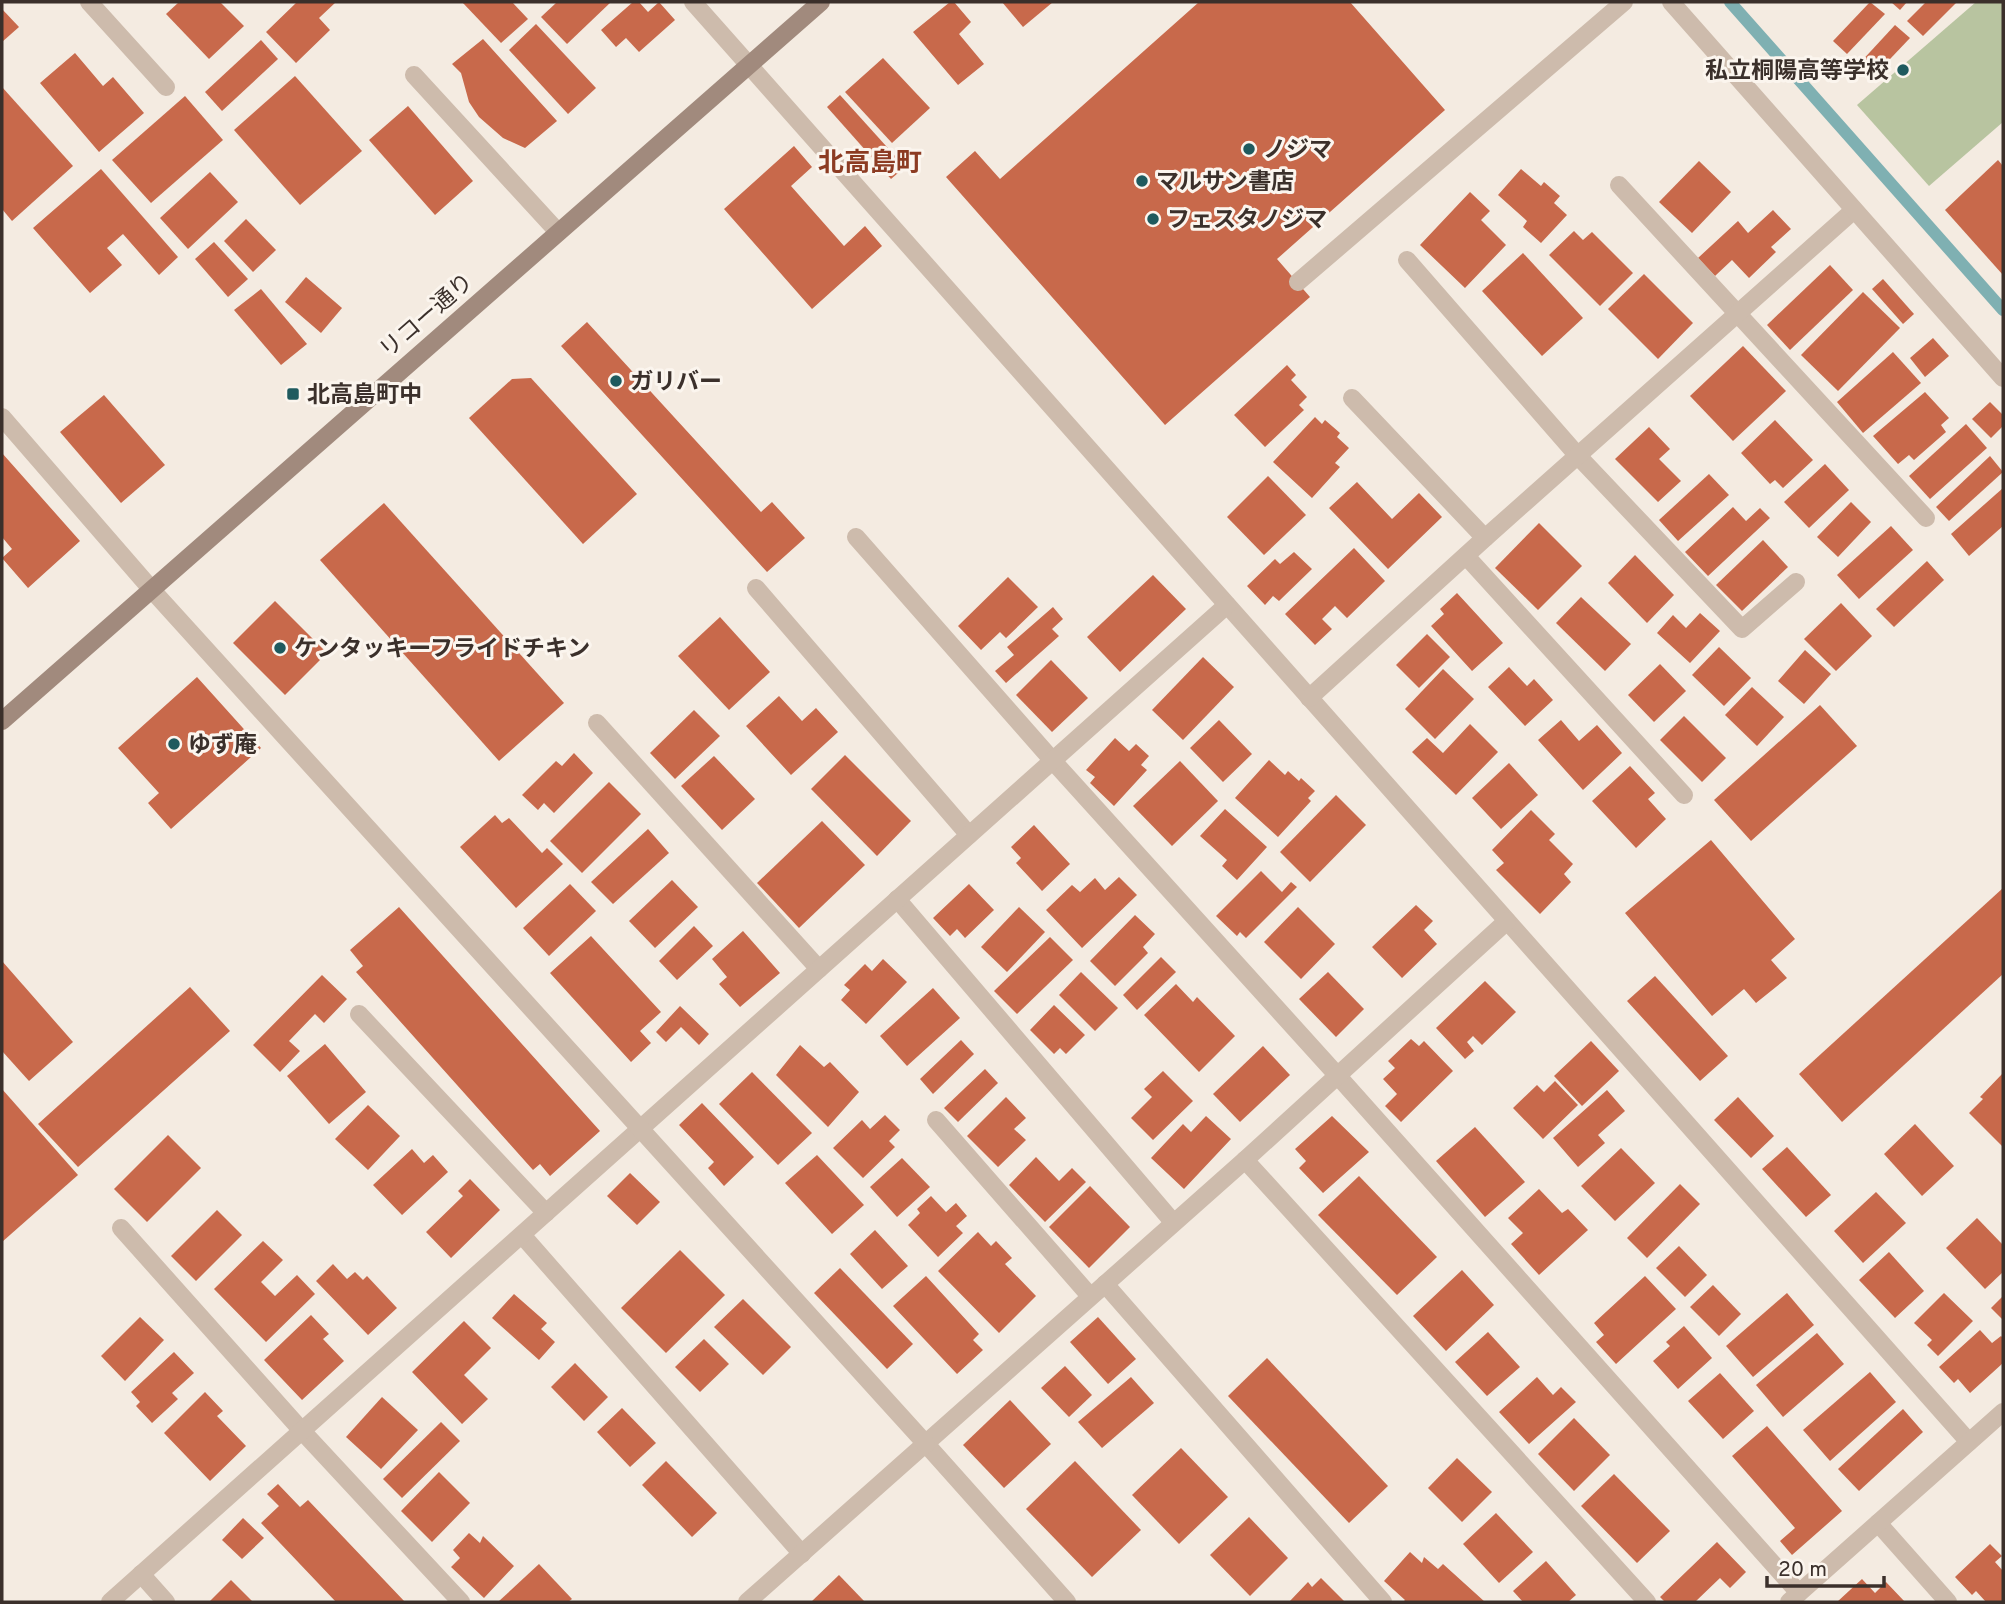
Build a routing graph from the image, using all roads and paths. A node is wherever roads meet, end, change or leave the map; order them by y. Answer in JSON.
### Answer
{"nodes":[{"id":1,"x":89,"y":2,"type":"edge"},
{"id":2,"x":693,"y":2,"type":"edge"},
{"id":3,"x":821,"y":2,"type":"edge"},
{"id":4,"x":1624,"y":2,"type":"edge"},
{"id":5,"x":1671,"y":2,"type":"edge"},
{"id":6,"x":748,"y":64,"type":"junction"},
{"id":7,"x":414,"y":75,"type":"dead end"},
{"id":8,"x":166,"y":87,"type":"dead end"},
{"id":9,"x":1619,"y":185,"type":"dead end"},
{"id":10,"x":1854,"y":210,"type":"junction"},
{"id":11,"x":558,"y":232,"type":"junction"},
{"id":12,"x":1407,"y":260,"type":"dead end"},
{"id":13,"x":1298,"y":282,"type":"dead end"},
{"id":14,"x":1738,"y":314,"type":"junction"},
{"id":15,"x":2003,"y":378,"type":"edge"},
{"id":16,"x":1353,"y":398,"type":"dead end"},
{"id":17,"x":2,"y":417,"type":"edge"},
{"id":18,"x":1578,"y":456,"type":"junction"},
{"id":19,"x":1926,"y":518,"type":"dead end"},
{"id":20,"x":856,"y":537,"type":"dead end"},
{"id":21,"x":1485,"y":538,"type":"junction"},
{"id":22,"x":1466,"y":556,"type":"junction"},
{"id":23,"x":1796,"y":582,"type":"dead end"},
{"id":24,"x":756,"y":588,"type":"dead end"},
{"id":25,"x":152,"y":590,"type":"junction"},
{"id":26,"x":1227,"y":605,"type":"junction"},
{"id":27,"x":1309,"y":698,"type":"junction"},
{"id":28,"x":2,"y":721,"type":"edge"},
{"id":29,"x":597,"y":723,"type":"dead end"},
{"id":30,"x":1053,"y":761,"type":"junction"},
{"id":31,"x":1684,"y":795,"type":"dead end"},
{"id":32,"x":969,"y":835,"type":"junction"},
{"id":33,"x":897,"y":899,"type":"junction"},
{"id":34,"x":1507,"y":921,"type":"junction"},
{"id":35,"x":819,"y":969,"type":"junction"},
{"id":36,"x":359,"y":1014,"type":"dead end"},
{"id":37,"x":1337,"y":1075,"type":"junction"},
{"id":38,"x":936,"y":1121,"type":"dead end"},
{"id":39,"x":640,"y":1128,"type":"junction"},
{"id":40,"x":1245,"y":1160,"type":"junction"},
{"id":41,"x":546,"y":1213,"type":"junction"},
{"id":42,"x":1173,"y":1222,"type":"junction"},
{"id":43,"x":121,"y":1228,"type":"dead end"},
{"id":44,"x":522,"y":1235,"type":"junction"},
{"id":45,"x":1104,"y":1284,"type":"junction"},
{"id":46,"x":1090,"y":1296,"type":"junction"},
{"id":47,"x":2003,"y":1412,"type":"edge"},
{"id":48,"x":303,"y":1432,"type":"junction"},
{"id":49,"x":1969,"y":1443,"type":"junction"},
{"id":50,"x":926,"y":1444,"type":"junction"},
{"id":51,"x":1878,"y":1523,"type":"junction"},
{"id":52,"x":802,"y":1554,"type":"junction"},
{"id":53,"x":141,"y":1573,"type":"junction"},
{"id":54,"x":1794,"y":1598,"type":"edge"},
{"id":55,"x":110,"y":1602,"type":"edge"},
{"id":56,"x":166,"y":1602,"type":"edge"},
{"id":57,"x":461,"y":1602,"type":"edge"},
{"id":58,"x":747,"y":1602,"type":"edge"},
{"id":59,"x":1067,"y":1602,"type":"edge"},
{"id":60,"x":1383,"y":1602,"type":"edge"},
{"id":61,"x":1647,"y":1602,"type":"edge"},
{"id":62,"x":1948,"y":1602,"type":"edge"}],
"edges":[{"from":1,"to":8,"type":"street"},
{"from":2,"to":6,"type":"street"},
{"from":3,"to":6,"type":"main road","name":"リコー通り"},
{"from":4,"to":13,"type":"street"},
{"from":5,"to":10,"type":"street"},
{"from":6,"to":11,"type":"main road","name":"リコー通り"},
{"from":6,"to":26,"type":"street"},
{"from":7,"to":11,"type":"street"},
{"from":9,"to":14,"type":"street"},
{"from":10,"to":14,"type":"street"},
{"from":10,"to":15,"type":"street"},
{"from":11,"to":25,"type":"main road","name":"リコー通り"},
{"from":12,"to":18,"type":"street"},
{"from":14,"to":18,"type":"street"},
{"from":14,"to":19,"type":"street"},
{"from":16,"to":21,"type":"street"},
{"from":17,"to":25,"type":"street"},
{"from":18,"to":21,"type":"street"},
{"from":18,"to":23,"type":"street"},
{"from":20,"to":30,"type":"street"},
{"from":21,"to":22,"type":"street"},
{"from":22,"to":27,"type":"street"},
{"from":22,"to":31,"type":"street"},
{"from":24,"to":32,"type":"street"},
{"from":25,"to":28,"type":"main road","name":"リコー通り"},
{"from":25,"to":39,"type":"street"},
{"from":26,"to":27,"type":"street"},
{"from":26,"to":30,"type":"street"},
{"from":27,"to":34,"type":"street"},
{"from":29,"to":35,"type":"street"},
{"from":30,"to":32,"type":"street"},
{"from":30,"to":37,"type":"street"},
{"from":32,"to":33,"type":"street"},
{"from":33,"to":35,"type":"street"},
{"from":33,"to":42,"type":"street"},
{"from":34,"to":37,"type":"street"},
{"from":34,"to":49,"type":"street"},
{"from":35,"to":39,"type":"street"},
{"from":36,"to":41,"type":"street"},
{"from":37,"to":40,"type":"street"},
{"from":37,"to":54,"type":"street"},
{"from":38,"to":46,"type":"street"},
{"from":39,"to":41,"type":"street"},
{"from":39,"to":50,"type":"street"},
{"from":40,"to":42,"type":"street"},
{"from":40,"to":61,"type":"street"},
{"from":41,"to":44,"type":"street"},
{"from":42,"to":45,"type":"street"},
{"from":43,"to":48,"type":"street"},
{"from":44,"to":48,"type":"street"},
{"from":44,"to":52,"type":"street"},
{"from":45,"to":46,"type":"street"},
{"from":45,"to":60,"type":"street"},
{"from":46,"to":50,"type":"street"},
{"from":47,"to":49,"type":"street"},
{"from":48,"to":53,"type":"street"},
{"from":48,"to":57,"type":"street"},
{"from":49,"to":51,"type":"street"},
{"from":50,"to":52,"type":"street"},
{"from":50,"to":59,"type":"street"},
{"from":51,"to":54,"type":"street"},
{"from":51,"to":62,"type":"street"},
{"from":52,"to":58,"type":"street"},
{"from":53,"to":55,"type":"street"},
{"from":53,"to":56,"type":"street"}]}
